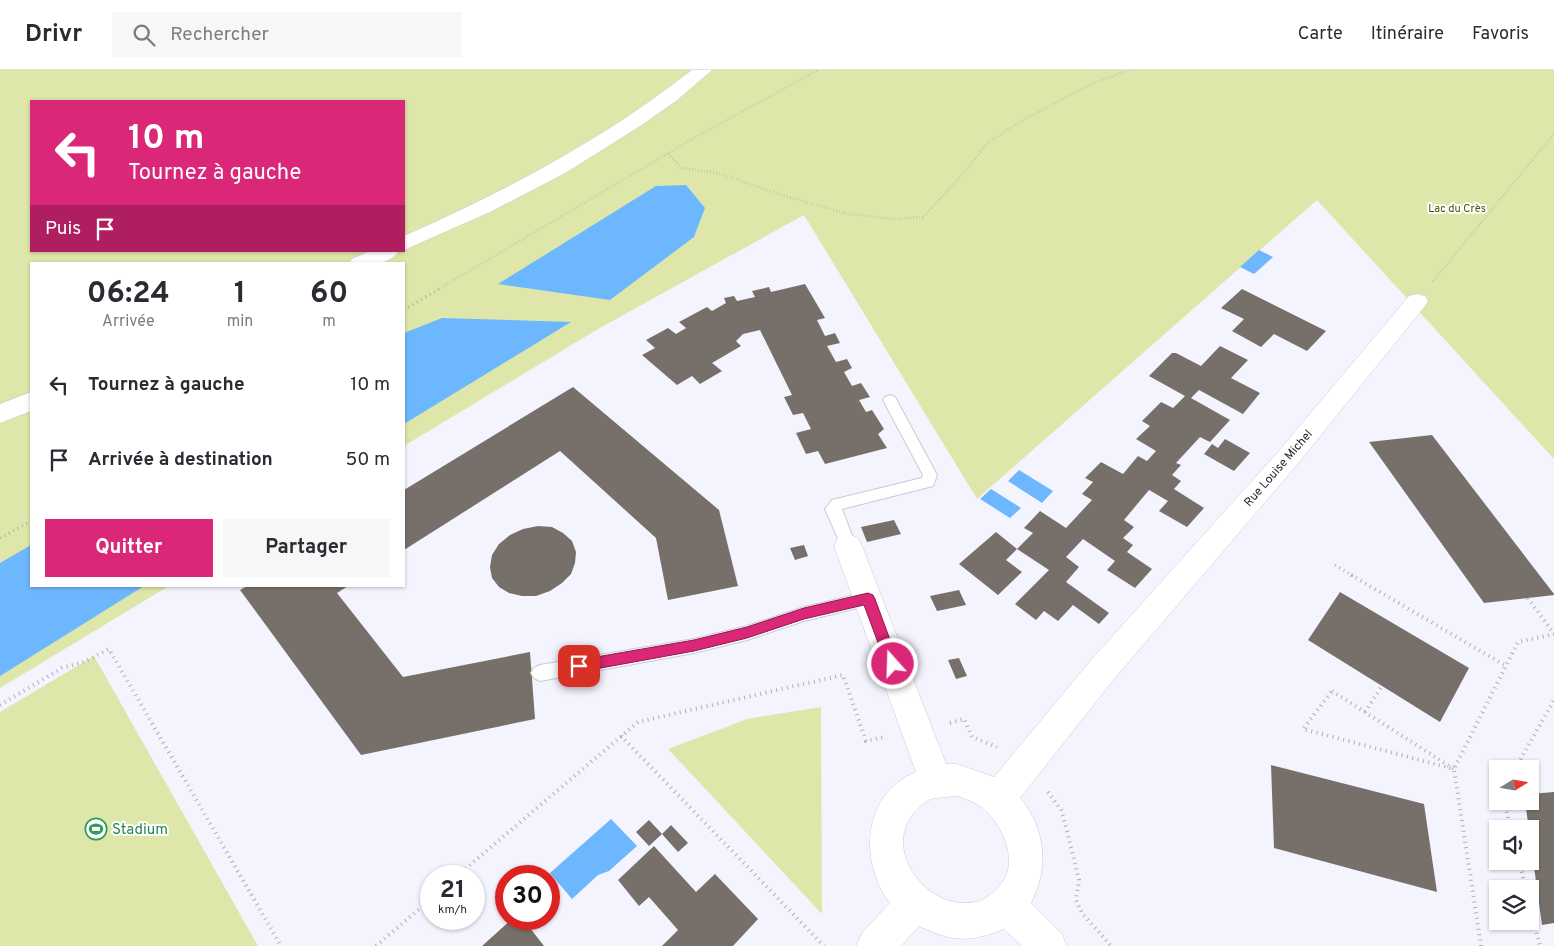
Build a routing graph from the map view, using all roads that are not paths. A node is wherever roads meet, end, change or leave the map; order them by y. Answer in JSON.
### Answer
{"nodes":[{"id":1,"x":703,"y":70,"type":"edge"},
{"id":2,"x":405,"y":244,"type":"edge"},
{"id":3,"x":386,"y":252,"type":"edge"},
{"id":4,"x":364,"y":262,"type":"edge"},
{"id":5,"x":1417,"y":301,"type":"road end"},
{"id":6,"x":890,"y":400,"type":"dead end"},
{"id":7,"x":30,"y":401,"type":"edge"},
{"id":8,"x":0,"y":414,"type":"edge"},
{"id":9,"x":848,"y":546,"type":"joint"},
{"id":10,"x":868,"y":599,"type":"junction"},
{"id":11,"x":540,"y":673,"type":"dead end"},
{"id":12,"x":936,"y":781,"type":"junction"},
{"id":13,"x":998,"y":799,"type":"junction"},
{"id":14,"x":915,"y":903,"type":"junction"},
{"id":15,"x":1008,"y":906,"type":"junction"},
{"id":16,"x":875,"y":946,"type":"edge"},
{"id":17,"x":1048,"y":946,"type":"edge"}],
"edges":[{"from":1,"to":2,"type":"street"},
{"from":3,"to":4,"type":"street"},
{"from":5,"to":13,"type":"street","name":"Rue Louise Michel"},
{"from":6,"to":9,"type":"lane"},
{"from":7,"to":8,"type":"street"},
{"from":9,"to":10,"type":"street"},
{"from":10,"to":11,"type":"lane"},
{"from":10,"to":12,"type":"street"},
{"from":12,"to":13,"type":"street"},
{"from":12,"to":14,"type":"street"},
{"from":13,"to":15,"type":"street"},
{"from":14,"to":15,"type":"street"},
{"from":14,"to":16,"type":"street"},
{"from":15,"to":17,"type":"street"}]}
